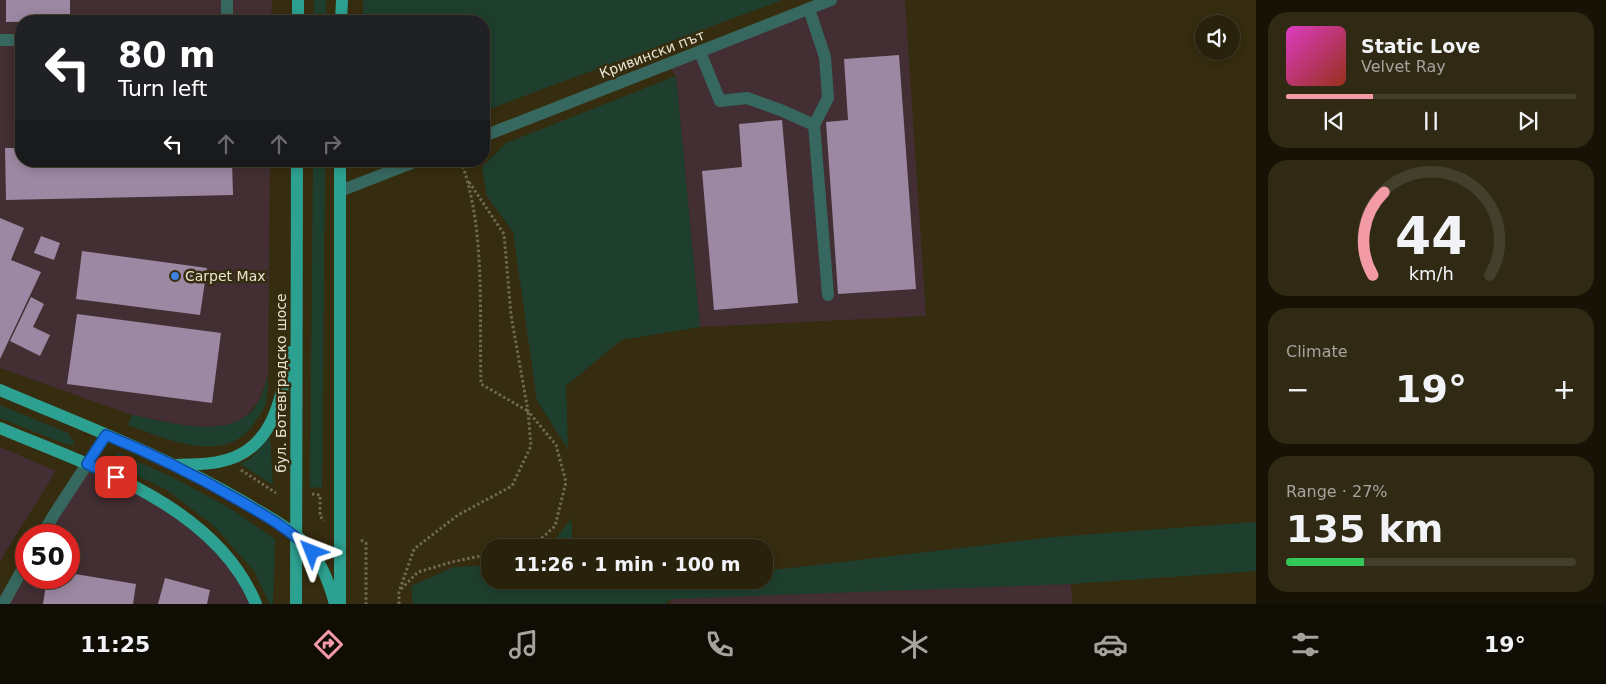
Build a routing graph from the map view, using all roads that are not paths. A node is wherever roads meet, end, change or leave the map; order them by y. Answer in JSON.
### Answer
{"nodes":[{"id":1,"x":228,"y":0,"type":"edge"},
{"id":2,"x":298,"y":0,"type":"edge"},
{"id":3,"x":342,"y":0,"type":"edge"},
{"id":4,"x":832,"y":0,"type":"edge"},
{"id":5,"x":808,"y":9,"type":"junction"},
{"id":6,"x":227,"y":15,"type":"edge"},
{"id":7,"x":298,"y":15,"type":"edge"},
{"id":8,"x":341,"y":15,"type":"edge"},
{"id":9,"x":0,"y":40,"type":"edge"},
{"id":10,"x":15,"y":40,"type":"edge"},
{"id":11,"x":700,"y":52,"type":"junction"},
{"id":12,"x":814,"y":125,"type":"junction"},
{"id":13,"x":490,"y":134,"type":"edge"},
{"id":14,"x":297,"y":167,"type":"edge"},
{"id":15,"x":340,"y":167,"type":"edge"},
{"id":16,"x":402,"y":167,"type":"edge"},
{"id":17,"x":340,"y":191,"type":"junction"},
{"id":18,"x":828,"y":295,"type":"dead end"},
{"id":19,"x":296,"y":323,"type":"junction"},
{"id":20,"x":0,"y":390,"type":"edge"},
{"id":21,"x":0,"y":428,"type":"edge"},
{"id":22,"x":106,"y":435,"type":"junction"},
{"id":23,"x":87,"y":464,"type":"junction"},
{"id":24,"x":176,"y":466,"type":"junction"},
{"id":25,"x":48,"y":524,"type":"edge"},
{"id":26,"x":297,"y":536,"type":"junction"},
{"id":27,"x":15,"y":583,"type":"edge"},
{"id":28,"x":3,"y":604,"type":"edge"},
{"id":29,"x":256,"y":604,"type":"edge"},
{"id":30,"x":296,"y":604,"type":"edge"},
{"id":31,"x":335,"y":604,"type":"edge"},
{"id":32,"x":340,"y":604,"type":"edge"}],
"edges":[{"from":1,"to":6,"type":"street"},
{"from":2,"to":7,"type":"main road"},
{"from":3,"to":8,"type":"main road"},
{"from":4,"to":5,"type":"street","name":"Кривински път"},
{"from":5,"to":11,"type":"street","name":"Кривински път"},
{"from":5,"to":12,"type":"street"},
{"from":9,"to":10,"type":"street"},
{"from":11,"to":12,"type":"street"},
{"from":11,"to":13,"type":"street","name":"Кривински път"},
{"from":12,"to":18,"type":"street"},
{"from":14,"to":19,"type":"main road","name":"бул. Ботевградско шосе"},
{"from":15,"to":17,"type":"main road"},
{"from":16,"to":17,"type":"street"},
{"from":17,"to":32,"type":"main road"},
{"from":19,"to":24,"type":"main road"},
{"from":19,"to":26,"type":"main road","name":"бул. Ботевградско шосе"},
{"from":20,"to":22,"type":"main road"},
{"from":21,"to":23,"type":"main road"},
{"from":22,"to":23,"type":"street"},
{"from":22,"to":24,"type":"main road"},
{"from":23,"to":25,"type":"street"},
{"from":23,"to":29,"type":"main road"},
{"from":24,"to":26,"type":"main road"},
{"from":26,"to":30,"type":"main road","name":"бул. Ботевградско шосе"},
{"from":26,"to":31,"type":"main road"},
{"from":27,"to":28,"type":"street"}]}
